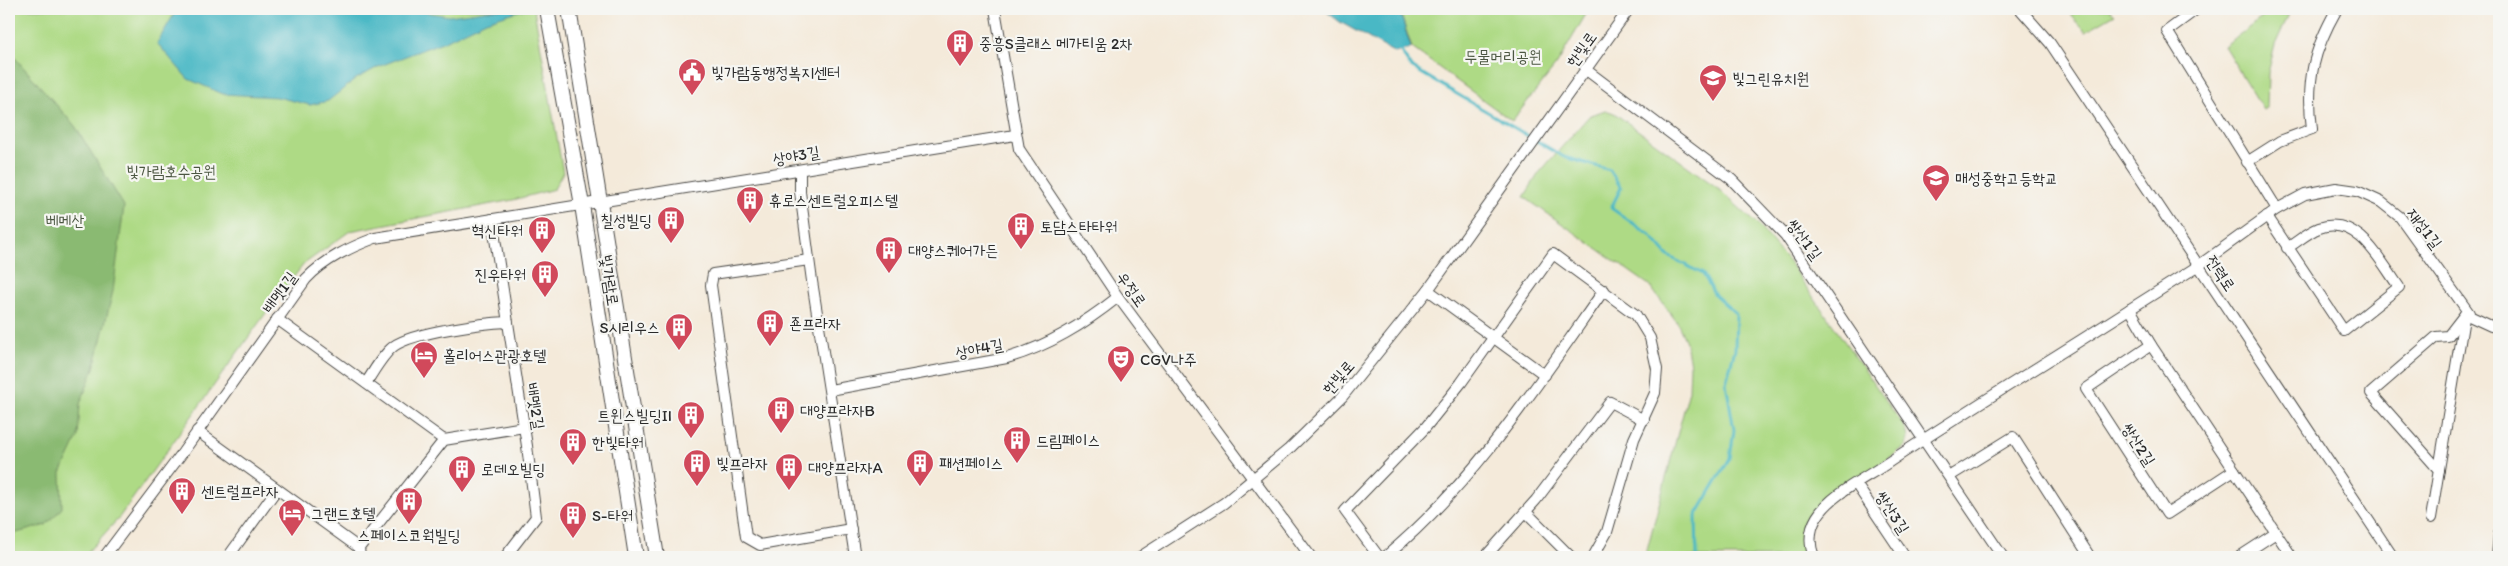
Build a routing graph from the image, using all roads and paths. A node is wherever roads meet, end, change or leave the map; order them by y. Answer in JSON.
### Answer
{"nodes":[{"id":1,"x":547,"y":9,"type":"edge"},
{"id":2,"x":569,"y":9,"type":"edge"},
{"id":3,"x":995,"y":9,"type":"edge"},
{"id":4,"x":1629,"y":9,"type":"edge"},
{"id":5,"x":2020,"y":9,"type":"edge"},
{"id":6,"x":2197,"y":9,"type":"edge"},
{"id":7,"x":2337,"y":9,"type":"edge"},
{"id":8,"x":1585,"y":69,"type":"junction"},
{"id":9,"x":1015,"y":135,"type":"junction"},
{"id":10,"x":2247,"y":162,"type":"junction"},
{"id":11,"x":800,"y":170,"type":"junction"},
{"id":12,"x":601,"y":201,"type":"junction"},
{"id":13,"x":582,"y":205,"type":"junction"},
{"id":14,"x":2277,"y":209,"type":"junction"},
{"id":15,"x":2267,"y":216,"type":"junction"},
{"id":16,"x":492,"y":220,"type":"junction"},
{"id":17,"x":2287,"y":248,"type":"junction"},
{"id":18,"x":809,"y":260,"type":"junction"},
{"id":19,"x":2198,"y":266,"type":"junction"},
{"id":20,"x":1428,"y":290,"type":"junction"},
{"id":21,"x":1604,"y":290,"type":"junction"},
{"id":22,"x":1118,"y":297,"type":"junction"},
{"id":23,"x":2130,"y":308,"type":"junction"},
{"id":24,"x":2465,"y":314,"type":"junction"},
{"id":25,"x":277,"y":319,"type":"junction"},
{"id":26,"x":508,"y":322,"type":"junction"},
{"id":27,"x":2499,"y":327,"type":"edge"},
{"id":28,"x":2446,"y":337,"type":"junction"},
{"id":29,"x":1494,"y":338,"type":"junction"},
{"id":30,"x":2151,"y":345,"type":"junction"},
{"id":31,"x":2460,"y":349,"type":"junction"},
{"id":32,"x":1545,"y":374,"type":"junction"},
{"id":33,"x":366,"y":383,"type":"junction"},
{"id":34,"x":830,"y":390,"type":"junction"},
{"id":35,"x":1644,"y":420,"type":"junction"},
{"id":36,"x":524,"y":427,"type":"junction"},
{"id":37,"x":197,"y":431,"type":"junction"},
{"id":38,"x":1924,"y":438,"type":"junction"},
{"id":39,"x":444,"y":440,"type":"junction"},
{"id":40,"x":2234,"y":470,"type":"junction"},
{"id":41,"x":2439,"y":470,"type":"junction"},
{"id":42,"x":1950,"y":476,"type":"junction"},
{"id":43,"x":1252,"y":479,"type":"junction"},
{"id":44,"x":1856,"y":484,"type":"junction"},
{"id":45,"x":278,"y":489,"type":"junction"},
{"id":46,"x":1526,"y":512,"type":"junction"},
{"id":47,"x":2431,"y":518,"type":"dead end"},
{"id":48,"x":851,"y":529,"type":"junction"},
{"id":49,"x":2276,"y":533,"type":"junction"},
{"id":50,"x":2499,"y":534,"type":"edge"},
{"id":51,"x":360,"y":553,"type":"edge"},
{"id":52,"x":104,"y":557,"type":"edge"},
{"id":53,"x":228,"y":557,"type":"edge"},
{"id":54,"x":505,"y":557,"type":"edge"},
{"id":55,"x":636,"y":557,"type":"edge"},
{"id":56,"x":657,"y":557,"type":"edge"},
{"id":57,"x":855,"y":557,"type":"edge"},
{"id":58,"x":1140,"y":557,"type":"edge"},
{"id":59,"x":1311,"y":557,"type":"edge"},
{"id":60,"x":1379,"y":557,"type":"edge"},
{"id":61,"x":1385,"y":557,"type":"edge"},
{"id":62,"x":1486,"y":557,"type":"edge"},
{"id":63,"x":1571,"y":557,"type":"edge"},
{"id":64,"x":1593,"y":557,"type":"edge"},
{"id":65,"x":1814,"y":557,"type":"edge"},
{"id":66,"x":1905,"y":557,"type":"edge"},
{"id":67,"x":2003,"y":557,"type":"edge"},
{"id":68,"x":2090,"y":557,"type":"edge"},
{"id":69,"x":2239,"y":557,"type":"edge"},
{"id":70,"x":2292,"y":557,"type":"edge"},
{"id":71,"x":2393,"y":557,"type":"edge"},
{"id":72,"x":2497,"y":557,"type":"edge"}],
"edges":[{"from":1,"to":13,"type":"main road","name":"빛가람로"},
{"from":2,"to":12,"type":"main road","name":"빛가람로"},
{"from":3,"to":9,"type":"street","name":"우정로"},
{"from":4,"to":8,"type":"street","name":"한빛로"},
{"from":5,"to":19,"type":"street","name":"전력로"},
{"from":6,"to":10,"type":"street"},
{"from":7,"to":10,"type":"street"},
{"from":8,"to":20,"type":"street","name":"한빛로"},
{"from":8,"to":38,"type":"street","name":"쌍산1길"},
{"from":9,"to":11,"type":"street","name":"상야3길"},
{"from":9,"to":22,"type":"street","name":"우정로"},
{"from":10,"to":14,"type":"street"},
{"from":11,"to":12,"type":"street","name":"상야3길"},
{"from":11,"to":18,"type":"street"},
{"from":12,"to":13,"type":"street","name":"상야3길"},
{"from":12,"to":56,"type":"main road","name":"빛가람로"},
{"from":13,"to":16,"type":"street","name":"배멧1길"},
{"from":13,"to":55,"type":"main road","name":"빛가람로"},
{"from":14,"to":15,"type":"street","name":"재성1길"},
{"from":14,"to":24,"type":"street","name":"재성1길"},
{"from":15,"to":17,"type":"street"},
{"from":15,"to":19,"type":"street","name":"재성1길"},
{"from":16,"to":25,"type":"street","name":"배멧1길"},
{"from":16,"to":26,"type":"street","name":"배멧2길"},
{"from":17,"to":17,"type":"street"},
{"from":18,"to":34,"type":"street"},
{"from":18,"to":48,"type":"street"},
{"from":19,"to":23,"type":"street","name":"재성1길"},
{"from":19,"to":71,"type":"street","name":"전력로"},
{"from":20,"to":29,"type":"street"},
{"from":20,"to":43,"type":"street","name":"한빛로"},
{"from":21,"to":29,"type":"street"},
{"from":21,"to":32,"type":"street"},
{"from":21,"to":35,"type":"street"},
{"from":22,"to":34,"type":"street","name":"상야4길"},
{"from":22,"to":43,"type":"street","name":"우정로"},
{"from":23,"to":30,"type":"street"},
{"from":23,"to":38,"type":"street"},
{"from":24,"to":27,"type":"street"},
{"from":24,"to":28,"type":"street"},
{"from":24,"to":31,"type":"street"},
{"from":25,"to":33,"type":"street"},
{"from":25,"to":37,"type":"street","name":"배멧1길"},
{"from":26,"to":33,"type":"street"},
{"from":26,"to":36,"type":"street","name":"배멧2길"},
{"from":28,"to":31,"type":"street"},
{"from":28,"to":41,"type":"street"},
{"from":29,"to":32,"type":"street"},
{"from":29,"to":60,"type":"street"},
{"from":30,"to":40,"type":"street"},
{"from":30,"to":40,"type":"street","name":"쌍산2길"},
{"from":31,"to":41,"type":"street"},
{"from":32,"to":61,"type":"street"},
{"from":33,"to":39,"type":"street"},
{"from":34,"to":48,"type":"street"},
{"from":35,"to":46,"type":"street"},
{"from":35,"to":64,"type":"street"},
{"from":36,"to":39,"type":"street"},
{"from":36,"to":54,"type":"street","name":"배멧2길"},
{"from":37,"to":45,"type":"street"},
{"from":37,"to":52,"type":"street","name":"배멧1길"},
{"from":38,"to":42,"type":"street","name":"쌍산1길"},
{"from":38,"to":44,"type":"street","name":"쌍산3길"},
{"from":39,"to":51,"type":"street"},
{"from":40,"to":49,"type":"street"},
{"from":41,"to":47,"type":"street"},
{"from":42,"to":67,"type":"street","name":"쌍산1길"},
{"from":42,"to":68,"type":"street"},
{"from":43,"to":58,"type":"street","name":"한빛로"},
{"from":43,"to":59,"type":"street","name":"우정로"},
{"from":44,"to":65,"type":"street","name":"쌍산3길"},
{"from":44,"to":66,"type":"street","name":"쌍산3길"},
{"from":45,"to":51,"type":"street"},
{"from":45,"to":53,"type":"street"},
{"from":46,"to":62,"type":"street"},
{"from":46,"to":63,"type":"street"},
{"from":48,"to":57,"type":"street"},
{"from":49,"to":69,"type":"street"},
{"from":49,"to":70,"type":"street"},
{"from":50,"to":72,"type":"street"}]}
